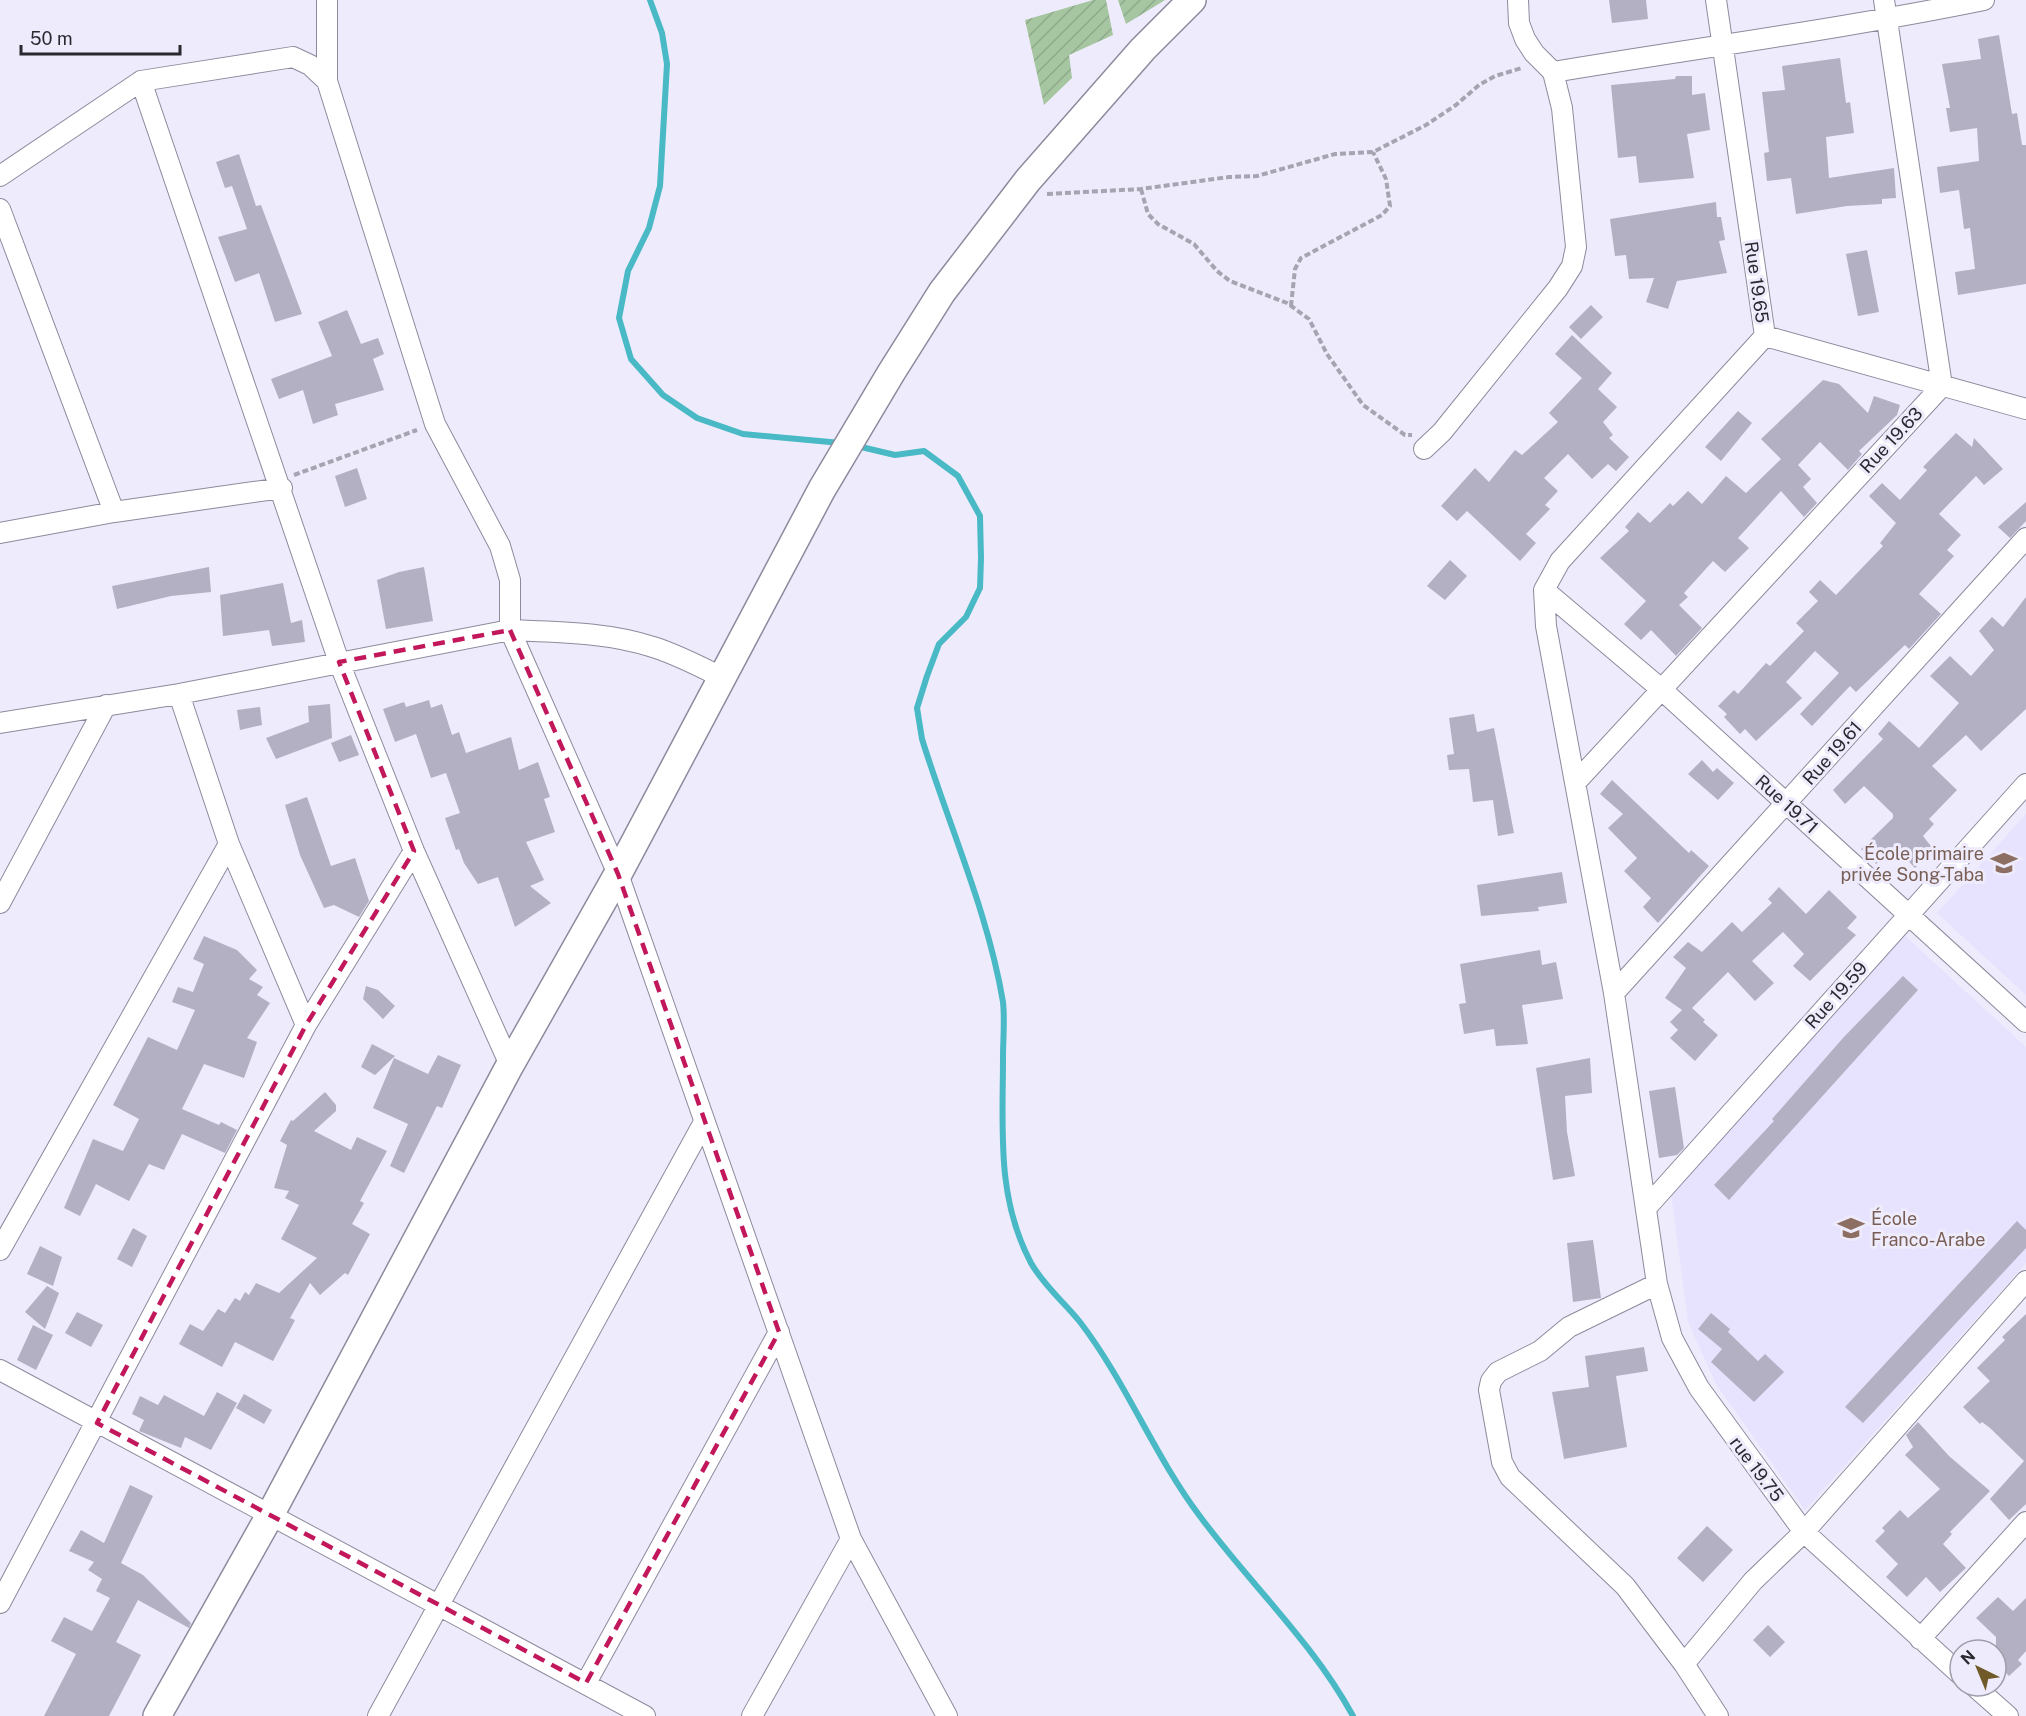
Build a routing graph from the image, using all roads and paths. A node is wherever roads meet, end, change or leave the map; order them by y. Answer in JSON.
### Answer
{"nodes":[{"id":1,"x":327,"y":0,"type":"edge"},
{"id":2,"x":1192,"y":0,"type":"edge"},
{"id":3,"x":1518,"y":0,"type":"edge"},
{"id":4,"x":1716,"y":0,"type":"edge"},
{"id":5,"x":1884,"y":0,"type":"edge"},
{"id":6,"x":1984,"y":0,"type":"edge"},
{"id":7,"x":1887,"y":20,"type":"junction"},
{"id":8,"x":1724,"y":43,"type":"junction"},
{"id":9,"x":1553,"y":72,"type":"junction"},
{"id":10,"x":141,"y":81,"type":"junction"},
{"id":11,"x":327,"y":81,"type":"junction"},
{"id":12,"x":1373,"y":152,"type":"junction"},
{"id":13,"x":0,"y":176,"type":"edge"},
{"id":14,"x":1028,"y":180,"type":"junction"},
{"id":15,"x":1141,"y":189,"type":"junction"},
{"id":16,"x":0,"y":209,"type":"edge"},
{"id":17,"x":1291,"y":306,"type":"junction"},
{"id":18,"x":1765,"y":336,"type":"junction"},
{"id":19,"x":1942,"y":386,"type":"junction"},
{"id":20,"x":2026,"y":410,"type":"edge"},
{"id":21,"x":435,"y":424,"type":"junction"},
{"id":22,"x":1442,"y":432,"type":"junction"},
{"id":23,"x":1424,"y":449,"type":"dead end"},
{"id":24,"x":280,"y":485,"type":"junction"},
{"id":25,"x":114,"y":512,"type":"junction"},
{"id":26,"x":0,"y":533,"type":"edge"},
{"id":27,"x":2026,"y":538,"type":"edge"},
{"id":28,"x":1544,"y":590,"type":"junction"},
{"id":29,"x":510,"y":630,"type":"junction"},
{"id":30,"x":339,"y":662,"type":"junction"},
{"id":31,"x":721,"y":677,"type":"junction"},
{"id":32,"x":1661,"y":689,"type":"junction"},
{"id":33,"x":178,"y":694,"type":"junction"},
{"id":34,"x":106,"y":705,"type":"junction"},
{"id":35,"x":0,"y":723,"type":"edge"},
{"id":36,"x":1576,"y":782,"type":"junction"},
{"id":37,"x":2026,"y":784,"type":"edge"},
{"id":38,"x":1786,"y":804,"type":"junction"},
{"id":39,"x":229,"y":844,"type":"junction"},
{"id":40,"x":414,"y":852,"type":"junction"},
{"id":41,"x":618,"y":874,"type":"junction"},
{"id":42,"x":0,"y":903,"type":"edge"},
{"id":43,"x":1908,"y":915,"type":"junction"},
{"id":44,"x":1614,"y":993,"type":"junction"},
{"id":45,"x":2026,"y":1022,"type":"edge"},
{"id":46,"x":306,"y":1025,"type":"junction"},
{"id":47,"x":510,"y":1065,"type":"junction"},
{"id":48,"x":704,"y":1122,"type":"junction"},
{"id":49,"x":1647,"y":1207,"type":"junction"},
{"id":50,"x":0,"y":1250,"type":"edge"},
{"id":51,"x":2026,"y":1281,"type":"edge"},
{"id":52,"x":1657,"y":1284,"type":"junction"},
{"id":53,"x":779,"y":1332,"type":"junction"},
{"id":54,"x":0,"y":1371,"type":"edge"},
{"id":55,"x":97,"y":1423,"type":"junction"},
{"id":56,"x":269,"y":1517,"type":"junction"},
{"id":57,"x":2026,"y":1522,"type":"edge"},
{"id":58,"x":1804,"y":1532,"type":"junction"},
{"id":59,"x":851,"y":1539,"type":"junction"},
{"id":60,"x":0,"y":1604,"type":"edge"},
{"id":61,"x":438,"y":1604,"type":"junction"},
{"id":62,"x":1920,"y":1639,"type":"junction"},
{"id":63,"x":1684,"y":1664,"type":"junction"},
{"id":64,"x":1948,"y":1664,"type":"edge"},
{"id":65,"x":586,"y":1683,"type":"junction"},
{"id":66,"x":1988,"y":1698,"type":"edge"},
{"id":67,"x":157,"y":1716,"type":"edge"},
{"id":68,"x":378,"y":1716,"type":"edge"},
{"id":69,"x":645,"y":1716,"type":"edge"},
{"id":70,"x":752,"y":1716,"type":"edge"},
{"id":71,"x":947,"y":1716,"type":"edge"},
{"id":72,"x":1718,"y":1716,"type":"edge"},
{"id":73,"x":2008,"y":1716,"type":"edge"}],
"edges":[{"from":1,"to":11,"type":"street"},
{"from":2,"to":14,"type":"street"},
{"from":3,"to":9,"type":"street"},
{"from":4,"to":8,"type":"street","name":"Rue 19.65"},
{"from":5,"to":7,"type":"street"},
{"from":6,"to":7,"type":"street"},
{"from":7,"to":8,"type":"street"},
{"from":7,"to":19,"type":"street"},
{"from":8,"to":9,"type":"street"},
{"from":8,"to":18,"type":"street","name":"Rue 19.65"},
{"from":9,"to":12,"type":"path"},
{"from":9,"to":22,"type":"street"},
{"from":10,"to":11,"type":"street"},
{"from":10,"to":13,"type":"street"},
{"from":10,"to":24,"type":"street"},
{"from":11,"to":21,"type":"street"},
{"from":12,"to":15,"type":"path"},
{"from":12,"to":17,"type":"path"},
{"from":14,"to":15,"type":"path"},
{"from":14,"to":31,"type":"street"},
{"from":15,"to":17,"type":"path"},
{"from":16,"to":25,"type":"street"},
{"from":17,"to":22,"type":"path"},
{"from":18,"to":19,"type":"street"},
{"from":18,"to":28,"type":"street","name":"Rue 19.65"},
{"from":19,"to":20,"type":"street"},
{"from":19,"to":32,"type":"street","name":"Rue 19.63"},
{"from":21,"to":24,"type":"path"},
{"from":21,"to":29,"type":"street"},
{"from":22,"to":23,"type":"street"},
{"from":24,"to":25,"type":"street"},
{"from":24,"to":30,"type":"street"},
{"from":25,"to":26,"type":"street"},
{"from":27,"to":38,"type":"street","name":"Rue 19.61"},
{"from":28,"to":32,"type":"street","name":"Rue 19.71"},
{"from":28,"to":36,"type":"street","name":"rue 19.75"},
{"from":29,"to":30,"type":"street"},
{"from":29,"to":31,"type":"street"},
{"from":29,"to":41,"type":"street"},
{"from":30,"to":33,"type":"street"},
{"from":30,"to":40,"type":"street"},
{"from":31,"to":41,"type":"street"},
{"from":32,"to":36,"type":"street","name":"Rue 19.63"},
{"from":32,"to":38,"type":"street","name":"Rue 19.71"},
{"from":33,"to":34,"type":"street"},
{"from":33,"to":39,"type":"street"},
{"from":34,"to":35,"type":"street"},
{"from":34,"to":42,"type":"street"},
{"from":36,"to":44,"type":"street","name":"rue 19.75"},
{"from":37,"to":43,"type":"street","name":"Rue 19.59"},
{"from":38,"to":43,"type":"street","name":"Rue 19.71"},
{"from":38,"to":44,"type":"street","name":"Rue 19.61"},
{"from":39,"to":46,"type":"street"},
{"from":39,"to":50,"type":"street"},
{"from":40,"to":46,"type":"street"},
{"from":40,"to":47,"type":"street"},
{"from":41,"to":47,"type":"street"},
{"from":41,"to":48,"type":"street"},
{"from":43,"to":45,"type":"street","name":"Rue 19.71"},
{"from":43,"to":49,"type":"street","name":"Rue 19.59"},
{"from":44,"to":49,"type":"street","name":"rue 19.75"},
{"from":46,"to":55,"type":"street"},
{"from":47,"to":56,"type":"street"},
{"from":48,"to":53,"type":"street"},
{"from":48,"to":61,"type":"street"},
{"from":49,"to":52,"type":"street","name":"rue 19.75"},
{"from":51,"to":58,"type":"street"},
{"from":52,"to":58,"type":"street","name":"rue 19.75"},
{"from":52,"to":63,"type":"street"},
{"from":53,"to":59,"type":"street"},
{"from":53,"to":65,"type":"street"},
{"from":54,"to":55,"type":"street"},
{"from":55,"to":56,"type":"street"},
{"from":55,"to":60,"type":"street"},
{"from":56,"to":61,"type":"street"},
{"from":56,"to":67,"type":"street"},
{"from":57,"to":62,"type":"street"},
{"from":58,"to":62,"type":"street","name":"rue 19.75"},
{"from":58,"to":63,"type":"street"},
{"from":59,"to":70,"type":"street"},
{"from":59,"to":71,"type":"street"},
{"from":61,"to":65,"type":"street"},
{"from":61,"to":68,"type":"street"},
{"from":62,"to":64,"type":"street","name":"rue 19.75"},
{"from":63,"to":72,"type":"street"},
{"from":65,"to":69,"type":"street"},
{"from":66,"to":73,"type":"street"}]}
